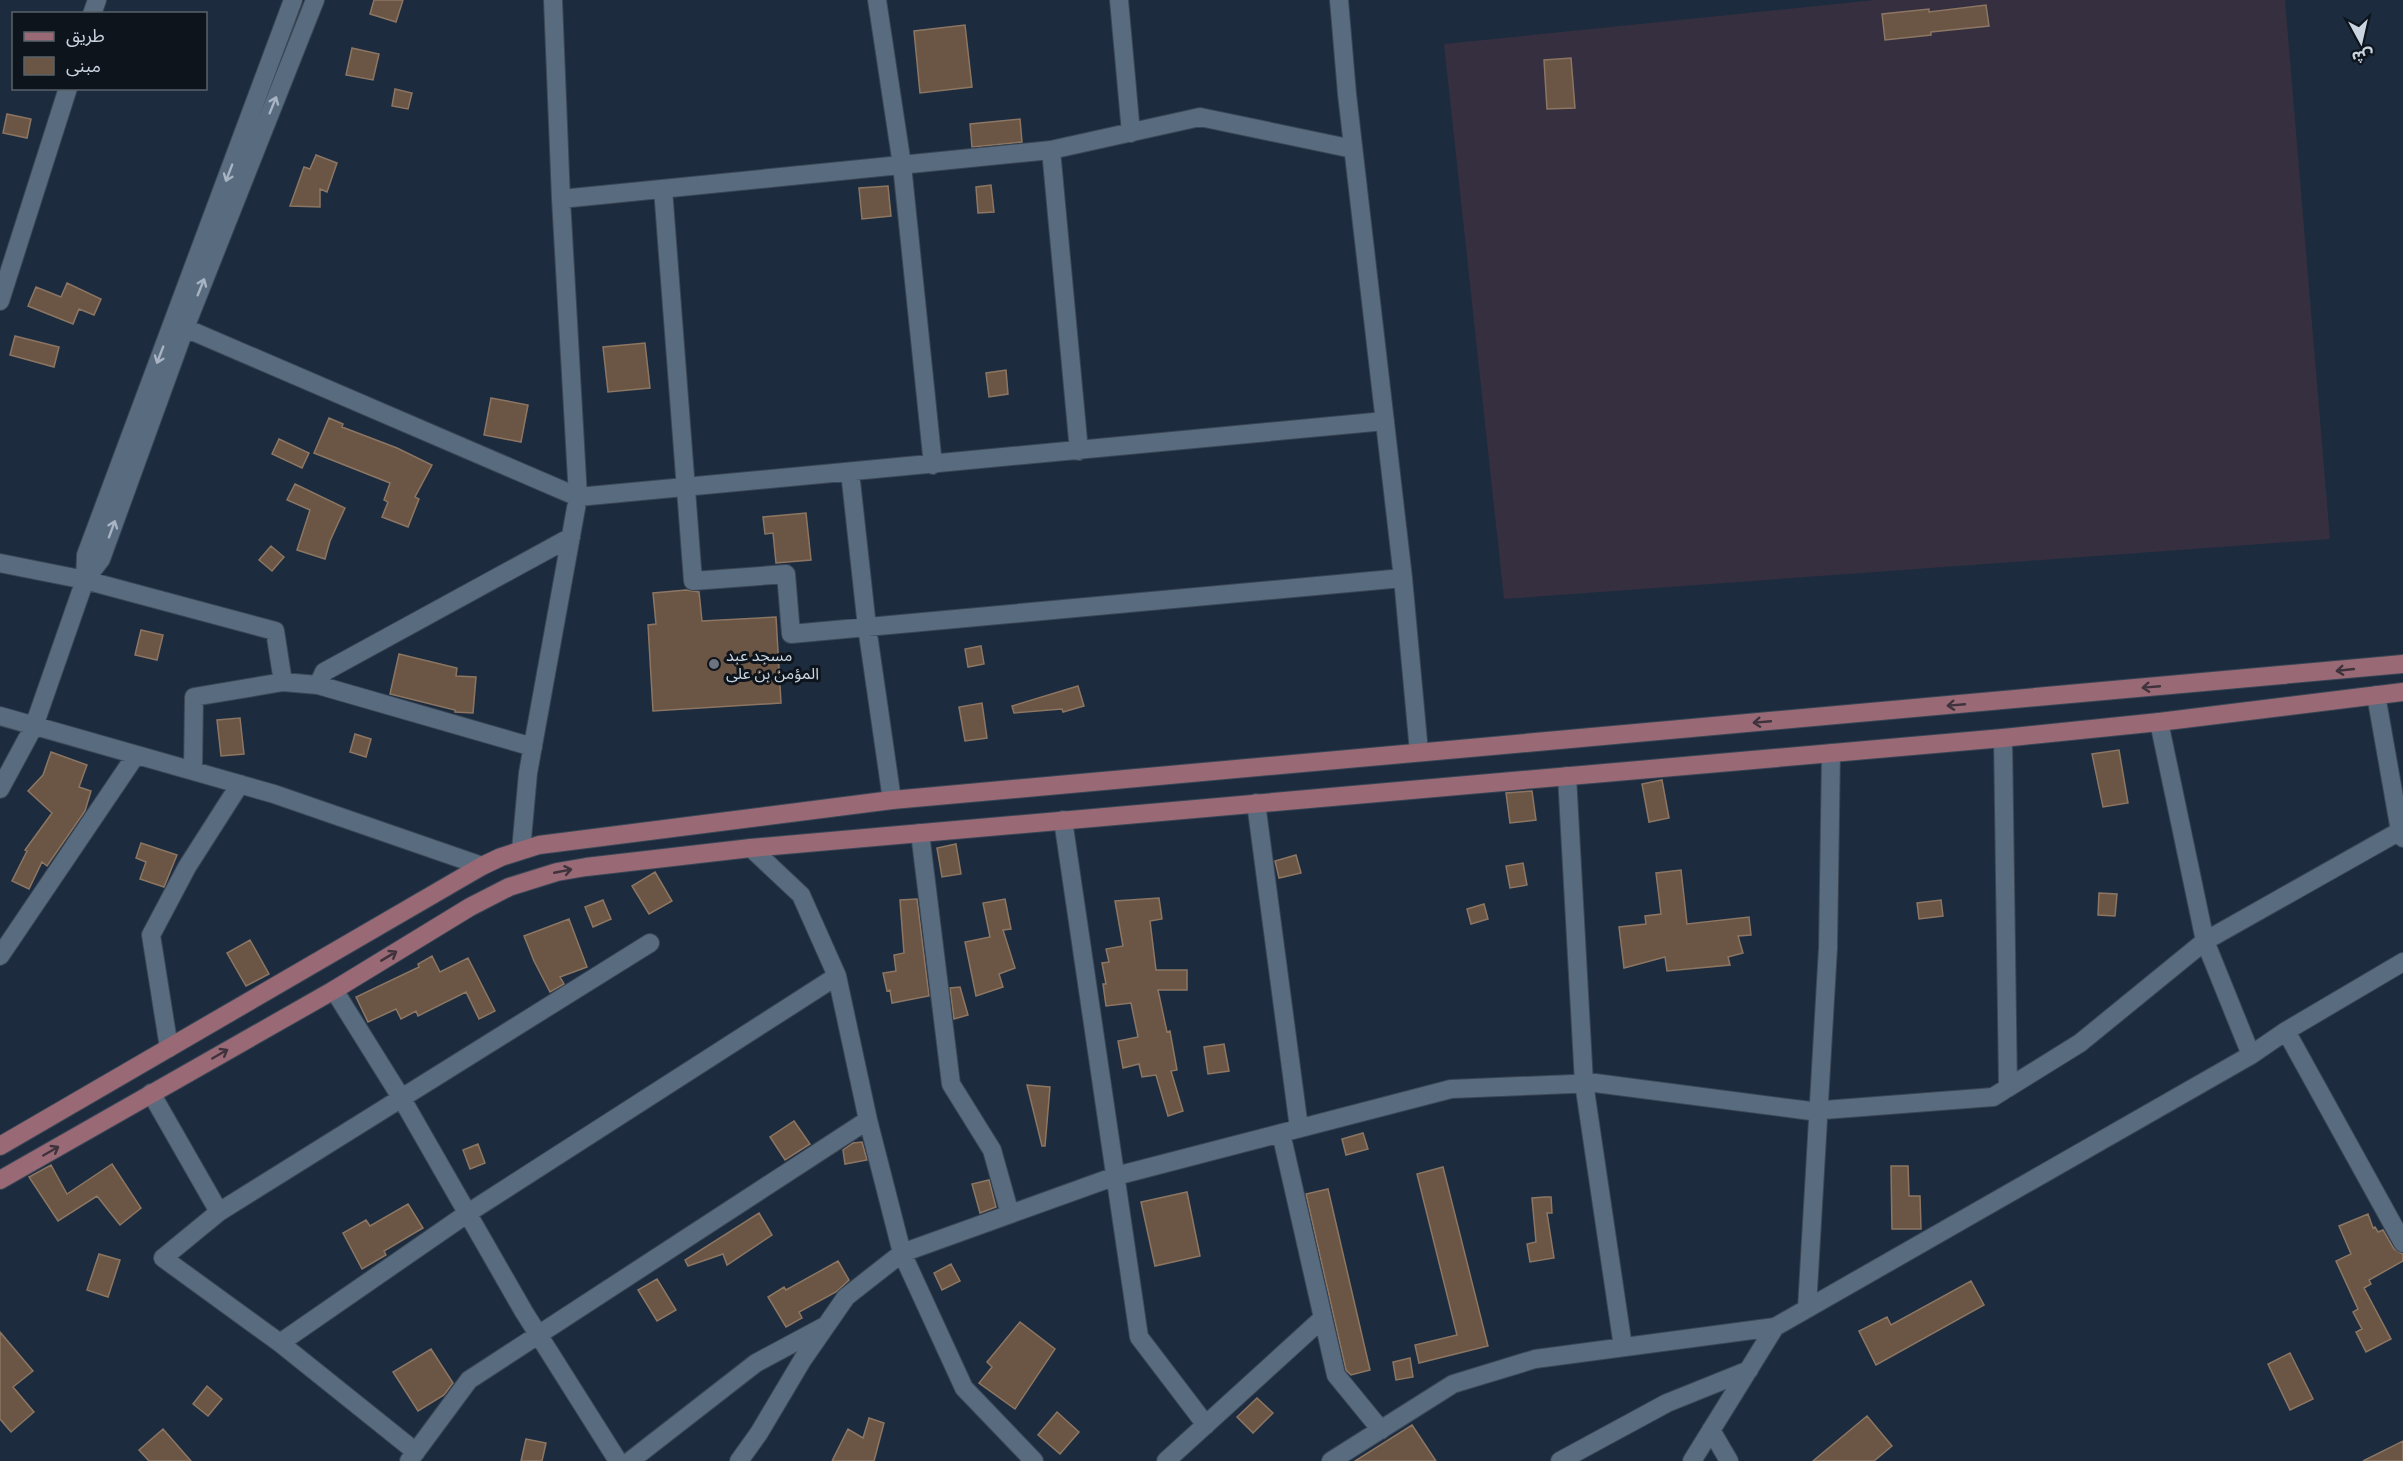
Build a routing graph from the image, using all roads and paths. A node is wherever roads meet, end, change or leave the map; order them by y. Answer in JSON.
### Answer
{"nodes":[{"id":1,"x":294,"y":0,"type":"edge"},
{"id":2,"x":315,"y":0,"type":"edge"},
{"id":3,"x":554,"y":0,"type":"edge"},
{"id":4,"x":877,"y":0,"type":"edge"},
{"id":5,"x":1119,"y":0,"type":"edge"},
{"id":6,"x":1339,"y":0,"type":"edge"},
{"id":7,"x":67,"y":90,"type":"edge"},
{"id":8,"x":1131,"y":132,"type":"junction"},
{"id":9,"x":1353,"y":149,"type":"junction"},
{"id":10,"x":1051,"y":150,"type":"junction"},
{"id":11,"x":902,"y":165,"type":"junction"},
{"id":12,"x":663,"y":189,"type":"junction"},
{"id":13,"x":561,"y":199,"type":"junction"},
{"id":14,"x":0,"y":301,"type":"edge"},
{"id":15,"x":185,"y":328,"type":"junction"},
{"id":16,"x":1385,"y":421,"type":"junction"},
{"id":17,"x":1079,"y":451,"type":"junction"},
{"id":18,"x":933,"y":465,"type":"junction"},
{"id":19,"x":850,"y":472,"type":"junction"},
{"id":20,"x":686,"y":487,"type":"junction"},
{"id":21,"x":578,"y":497,"type":"junction"},
{"id":22,"x":571,"y":537,"type":"junction"},
{"id":23,"x":0,"y":563,"type":"edge"},
{"id":24,"x":1403,"y":578,"type":"junction"},
{"id":25,"x":85,"y":580,"type":"junction"},
{"id":26,"x":867,"y":627,"type":"junction"},
{"id":27,"x":2403,"y":664,"type":"edge"},
{"id":28,"x":283,"y":682,"type":"junction"},
{"id":29,"x":318,"y":685,"type":"junction"},
{"id":30,"x":2403,"y":692,"type":"edge"},
{"id":31,"x":2376,"y":695,"type":"junction"},
{"id":32,"x":0,"y":716,"type":"edge"},
{"id":33,"x":2159,"y":723,"type":"junction"},
{"id":34,"x":34,"y":726,"type":"junction"},
{"id":35,"x":2003,"y":738,"type":"junction"},
{"id":36,"x":533,"y":747,"type":"junction"},
{"id":37,"x":1419,"y":752,"type":"junction"},
{"id":38,"x":1831,"y":753,"type":"junction"},
{"id":39,"x":136,"y":755,"type":"junction"},
{"id":40,"x":193,"y":771,"type":"junction"},
{"id":41,"x":1567,"y":776,"type":"junction"},
{"id":42,"x":240,"y":784,"type":"junction"},
{"id":43,"x":0,"y":789,"type":"edge"},
{"id":44,"x":892,"y":800,"type":"junction"},
{"id":45,"x":1256,"y":803,"type":"junction"},
{"id":46,"x":1063,"y":820,"type":"junction"},
{"id":47,"x":920,"y":833,"type":"junction"},
{"id":48,"x":2402,"y":834,"type":"edge"},
{"id":49,"x":751,"y":848,"type":"junction"},
{"id":50,"x":521,"y":850,"type":"junction"},
{"id":51,"x":482,"y":866,"type":"junction"},
{"id":52,"x":2205,"y":941,"type":"junction"},
{"id":53,"x":650,"y":943,"type":"dead end"},
{"id":54,"x":0,"y":956,"type":"edge"},
{"id":55,"x":2401,"y":968,"type":"edge"},
{"id":56,"x":837,"y":976,"type":"junction"},
{"id":57,"x":334,"y":990,"type":"junction"},
{"id":58,"x":2286,"y":1031,"type":"junction"},
{"id":59,"x":169,"y":1048,"type":"junction"},
{"id":60,"x":2251,"y":1055,"type":"junction"},
{"id":61,"x":1584,"y":1083,"type":"junction"},
{"id":62,"x":2008,"y":1088,"type":"junction"},
{"id":63,"x":151,"y":1093,"type":"junction"},
{"id":64,"x":402,"y":1099,"type":"junction"},
{"id":65,"x":1820,"y":1110,"type":"junction"},
{"id":66,"x":868,"y":1120,"type":"junction"},
{"id":67,"x":1299,"y":1128,"type":"junction"},
{"id":68,"x":1281,"y":1133,"type":"junction"},
{"id":69,"x":0,"y":1146,"type":"edge"},
{"id":70,"x":1116,"y":1176,"type":"junction"},
{"id":71,"x":0,"y":1180,"type":"edge"},
{"id":72,"x":219,"y":1212,"type":"junction"},
{"id":73,"x":468,"y":1213,"type":"junction"},
{"id":74,"x":1010,"y":1214,"type":"junction"},
{"id":75,"x":2403,"y":1243,"type":"edge"},
{"id":76,"x":902,"y":1253,"type":"junction"},
{"id":77,"x":1807,"y":1308,"type":"junction"},
{"id":78,"x":1323,"y":1318,"type":"junction"},
{"id":79,"x":827,"y":1325,"type":"junction"},
{"id":80,"x":1775,"y":1328,"type":"junction"},
{"id":81,"x":539,"y":1335,"type":"junction"},
{"id":82,"x":280,"y":1343,"type":"junction"},
{"id":83,"x":1623,"y":1347,"type":"junction"},
{"id":84,"x":1749,"y":1370,"type":"junction"},
{"id":85,"x":1206,"y":1425,"type":"junction"},
{"id":86,"x":1381,"y":1430,"type":"junction"},
{"id":87,"x":1711,"y":1430,"type":"junction"},
{"id":88,"x":413,"y":1456,"type":"edge"},
{"id":89,"x":618,"y":1461,"type":"edge"},
{"id":90,"x":630,"y":1461,"type":"edge"},
{"id":91,"x":739,"y":1461,"type":"edge"},
{"id":92,"x":1034,"y":1461,"type":"edge"},
{"id":93,"x":1166,"y":1461,"type":"edge"},
{"id":94,"x":1331,"y":1461,"type":"edge"},
{"id":95,"x":1560,"y":1461,"type":"edge"},
{"id":96,"x":1692,"y":1461,"type":"edge"},
{"id":97,"x":1729,"y":1461,"type":"edge"}],
"edges":[{"from":1,"to":25,"type":"street","one_way":true},
{"from":15,"to":2,"type":"street","one_way":true},
{"from":3,"to":13,"type":"street"},
{"from":4,"to":11,"type":"street"},
{"from":5,"to":8,"type":"street"},
{"from":6,"to":9,"type":"street"},
{"from":7,"to":14,"type":"street"},
{"from":8,"to":9,"type":"street"},
{"from":8,"to":10,"type":"street"},
{"from":9,"to":16,"type":"street"},
{"from":10,"to":11,"type":"street"},
{"from":10,"to":17,"type":"street"},
{"from":11,"to":12,"type":"street"},
{"from":11,"to":18,"type":"street"},
{"from":12,"to":13,"type":"street"},
{"from":12,"to":20,"type":"street"},
{"from":13,"to":21,"type":"street"},
{"from":15,"to":21,"type":"street"},
{"from":25,"to":15,"type":"street","one_way":true},
{"from":16,"to":17,"type":"street"},
{"from":16,"to":24,"type":"street"},
{"from":17,"to":18,"type":"street"},
{"from":18,"to":19,"type":"street"},
{"from":19,"to":20,"type":"street"},
{"from":19,"to":26,"type":"street"},
{"from":20,"to":21,"type":"street"},
{"from":20,"to":26,"type":"street"},
{"from":21,"to":22,"type":"street"},
{"from":22,"to":29,"type":"street"},
{"from":22,"to":36,"type":"street"},
{"from":23,"to":25,"type":"street"},
{"from":24,"to":26,"type":"street"},
{"from":24,"to":37,"type":"street"},
{"from":25,"to":28,"type":"street"},
{"from":25,"to":34,"type":"street"},
{"from":26,"to":44,"type":"street"},
{"from":27,"to":37,"type":"main road","one_way":true},
{"from":28,"to":29,"type":"street"},
{"from":28,"to":40,"type":"street"},
{"from":29,"to":36,"type":"street"},
{"from":30,"to":31,"type":"main road"},
{"from":31,"to":33,"type":"main road"},
{"from":31,"to":48,"type":"street"},
{"from":32,"to":34,"type":"street"},
{"from":33,"to":35,"type":"main road"},
{"from":33,"to":52,"type":"street"},
{"from":34,"to":39,"type":"street"},
{"from":34,"to":43,"type":"street"},
{"from":35,"to":38,"type":"main road"},
{"from":35,"to":62,"type":"street"},
{"from":36,"to":50,"type":"street"},
{"from":37,"to":44,"type":"main road"},
{"from":38,"to":41,"type":"main road"},
{"from":38,"to":65,"type":"street"},
{"from":39,"to":40,"type":"street"},
{"from":39,"to":54,"type":"street"},
{"from":40,"to":42,"type":"street"},
{"from":41,"to":45,"type":"main road"},
{"from":41,"to":61,"type":"street"},
{"from":42,"to":51,"type":"street"},
{"from":42,"to":59,"type":"street"},
{"from":44,"to":50,"type":"main road"},
{"from":45,"to":46,"type":"main road"},
{"from":45,"to":67,"type":"street"},
{"from":46,"to":47,"type":"main road"},
{"from":46,"to":70,"type":"street"},
{"from":47,"to":49,"type":"main road"},
{"from":47,"to":74,"type":"street"},
{"from":48,"to":52,"type":"street"},
{"from":49,"to":56,"type":"street"},
{"from":57,"to":49,"type":"main road","one_way":true},
{"from":50,"to":51,"type":"main road"},
{"from":51,"to":59,"type":"main road"},
{"from":52,"to":60,"type":"street"},
{"from":52,"to":62,"type":"street"},
{"from":53,"to":64,"type":"street"},
{"from":55,"to":58,"type":"street"},
{"from":56,"to":66,"type":"street"},
{"from":56,"to":73,"type":"street"},
{"from":63,"to":57,"type":"main road","one_way":true},
{"from":57,"to":64,"type":"street"},
{"from":58,"to":60,"type":"street"},
{"from":58,"to":75,"type":"street"},
{"from":59,"to":69,"type":"main road"},
{"from":60,"to":77,"type":"street"},
{"from":61,"to":65,"type":"street"},
{"from":61,"to":67,"type":"street"},
{"from":61,"to":83,"type":"street"},
{"from":62,"to":65,"type":"street"},
{"from":71,"to":63,"type":"main road","one_way":true},
{"from":63,"to":72,"type":"street"},
{"from":64,"to":72,"type":"street"},
{"from":64,"to":73,"type":"street"},
{"from":65,"to":77,"type":"street"},
{"from":66,"to":76,"type":"street"},
{"from":66,"to":81,"type":"street"},
{"from":67,"to":68,"type":"street"},
{"from":68,"to":70,"type":"street"},
{"from":68,"to":78,"type":"street"},
{"from":70,"to":74,"type":"street"},
{"from":70,"to":85,"type":"street"},
{"from":72,"to":82,"type":"street"},
{"from":73,"to":81,"type":"street"},
{"from":73,"to":82,"type":"street"},
{"from":74,"to":76,"type":"street"},
{"from":76,"to":79,"type":"street"},
{"from":76,"to":92,"type":"street"},
{"from":77,"to":80,"type":"street"},
{"from":78,"to":85,"type":"street"},
{"from":78,"to":86,"type":"street"},
{"from":79,"to":90,"type":"street"},
{"from":79,"to":91,"type":"street"},
{"from":80,"to":83,"type":"street"},
{"from":80,"to":84,"type":"street"},
{"from":81,"to":88,"type":"street"},
{"from":81,"to":89,"type":"street"},
{"from":82,"to":88,"type":"street"},
{"from":83,"to":86,"type":"street"},
{"from":84,"to":87,"type":"street"},
{"from":84,"to":95,"type":"street"},
{"from":85,"to":93,"type":"street"},
{"from":86,"to":94,"type":"street"},
{"from":87,"to":96,"type":"street"},
{"from":87,"to":97,"type":"street"}]}
